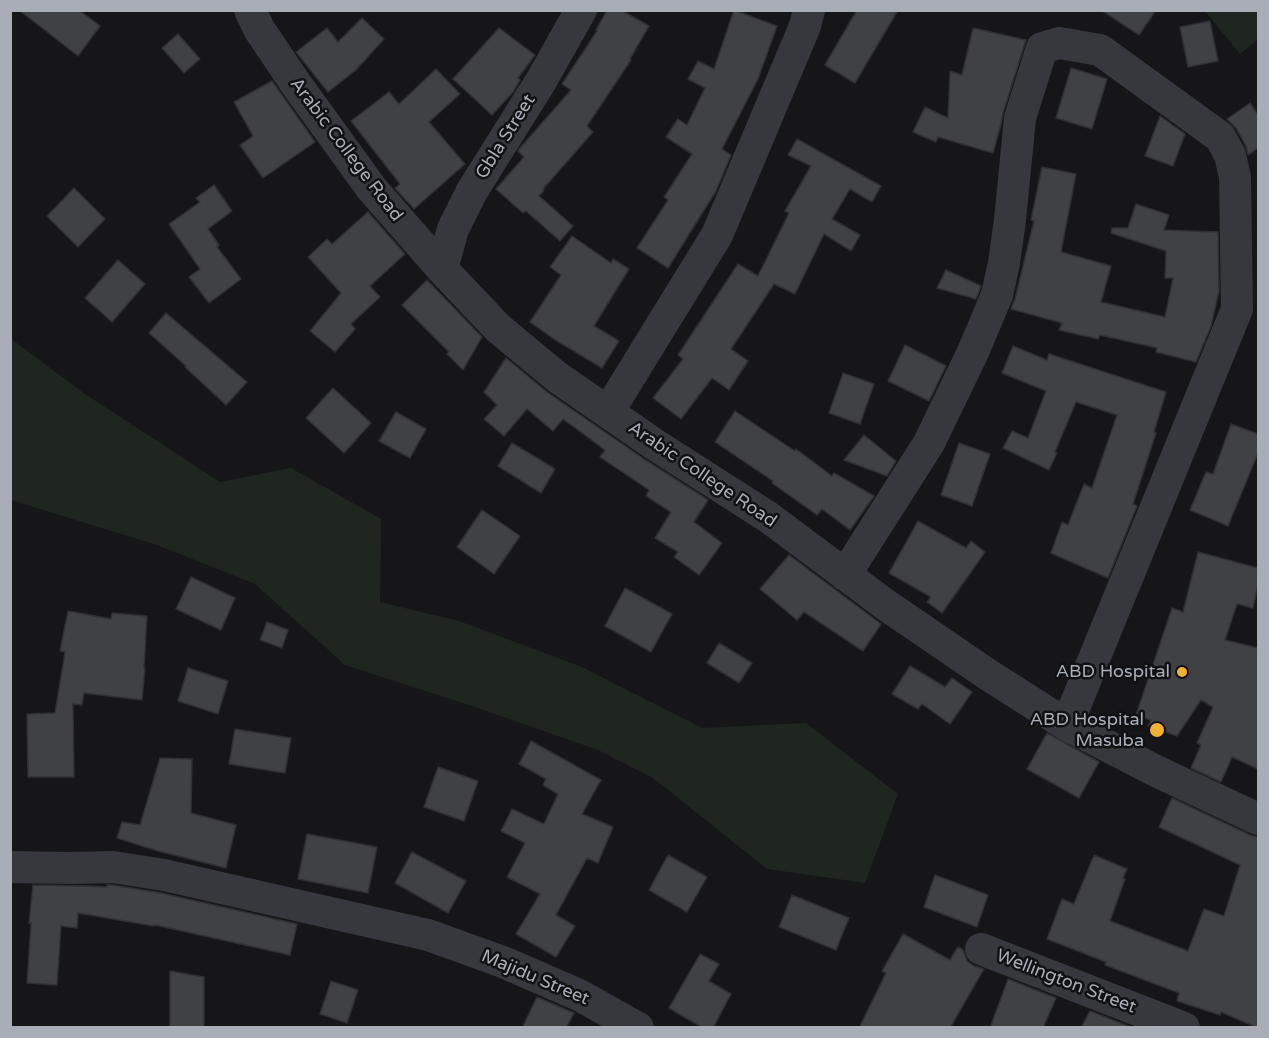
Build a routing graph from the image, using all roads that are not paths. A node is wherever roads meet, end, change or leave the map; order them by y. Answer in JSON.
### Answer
{"nodes":[{"id":1,"x":250,"y":10,"type":"edge"},
{"id":2,"x":581,"y":10,"type":"edge"},
{"id":3,"x":809,"y":10,"type":"edge"},
{"id":4,"x":442,"y":269,"type":"junction"},
{"id":5,"x":608,"y":412,"type":"junction"},
{"id":6,"x":845,"y":575,"type":"junction"},
{"id":7,"x":1066,"y":725,"type":"junction"},
{"id":8,"x":1258,"y":819,"type":"edge"},
{"id":9,"x":10,"y":867,"type":"edge"},
{"id":10,"x":981,"y":949,"type":"dead end"},
{"id":11,"x":638,"y":1028,"type":"edge"},
{"id":12,"x":1184,"y":1028,"type":"edge"}],
"edges":[{"from":1,"to":4,"type":"street","name":"Arabic College Road"},
{"from":2,"to":4,"type":"street","name":"Gbla Street"},
{"from":3,"to":5,"type":"street"},
{"from":4,"to":5,"type":"street","name":"Arabic College Road"},
{"from":5,"to":6,"type":"street","name":"Arabic College Road"},
{"from":6,"to":7,"type":"street","name":"Arabic College Road"},
{"from":6,"to":7,"type":"street"},
{"from":7,"to":8,"type":"street","name":"Arabic College Road"},
{"from":9,"to":11,"type":"street","name":"Majidu Street"},
{"from":10,"to":12,"type":"street","name":"Wellington Street"}]}
